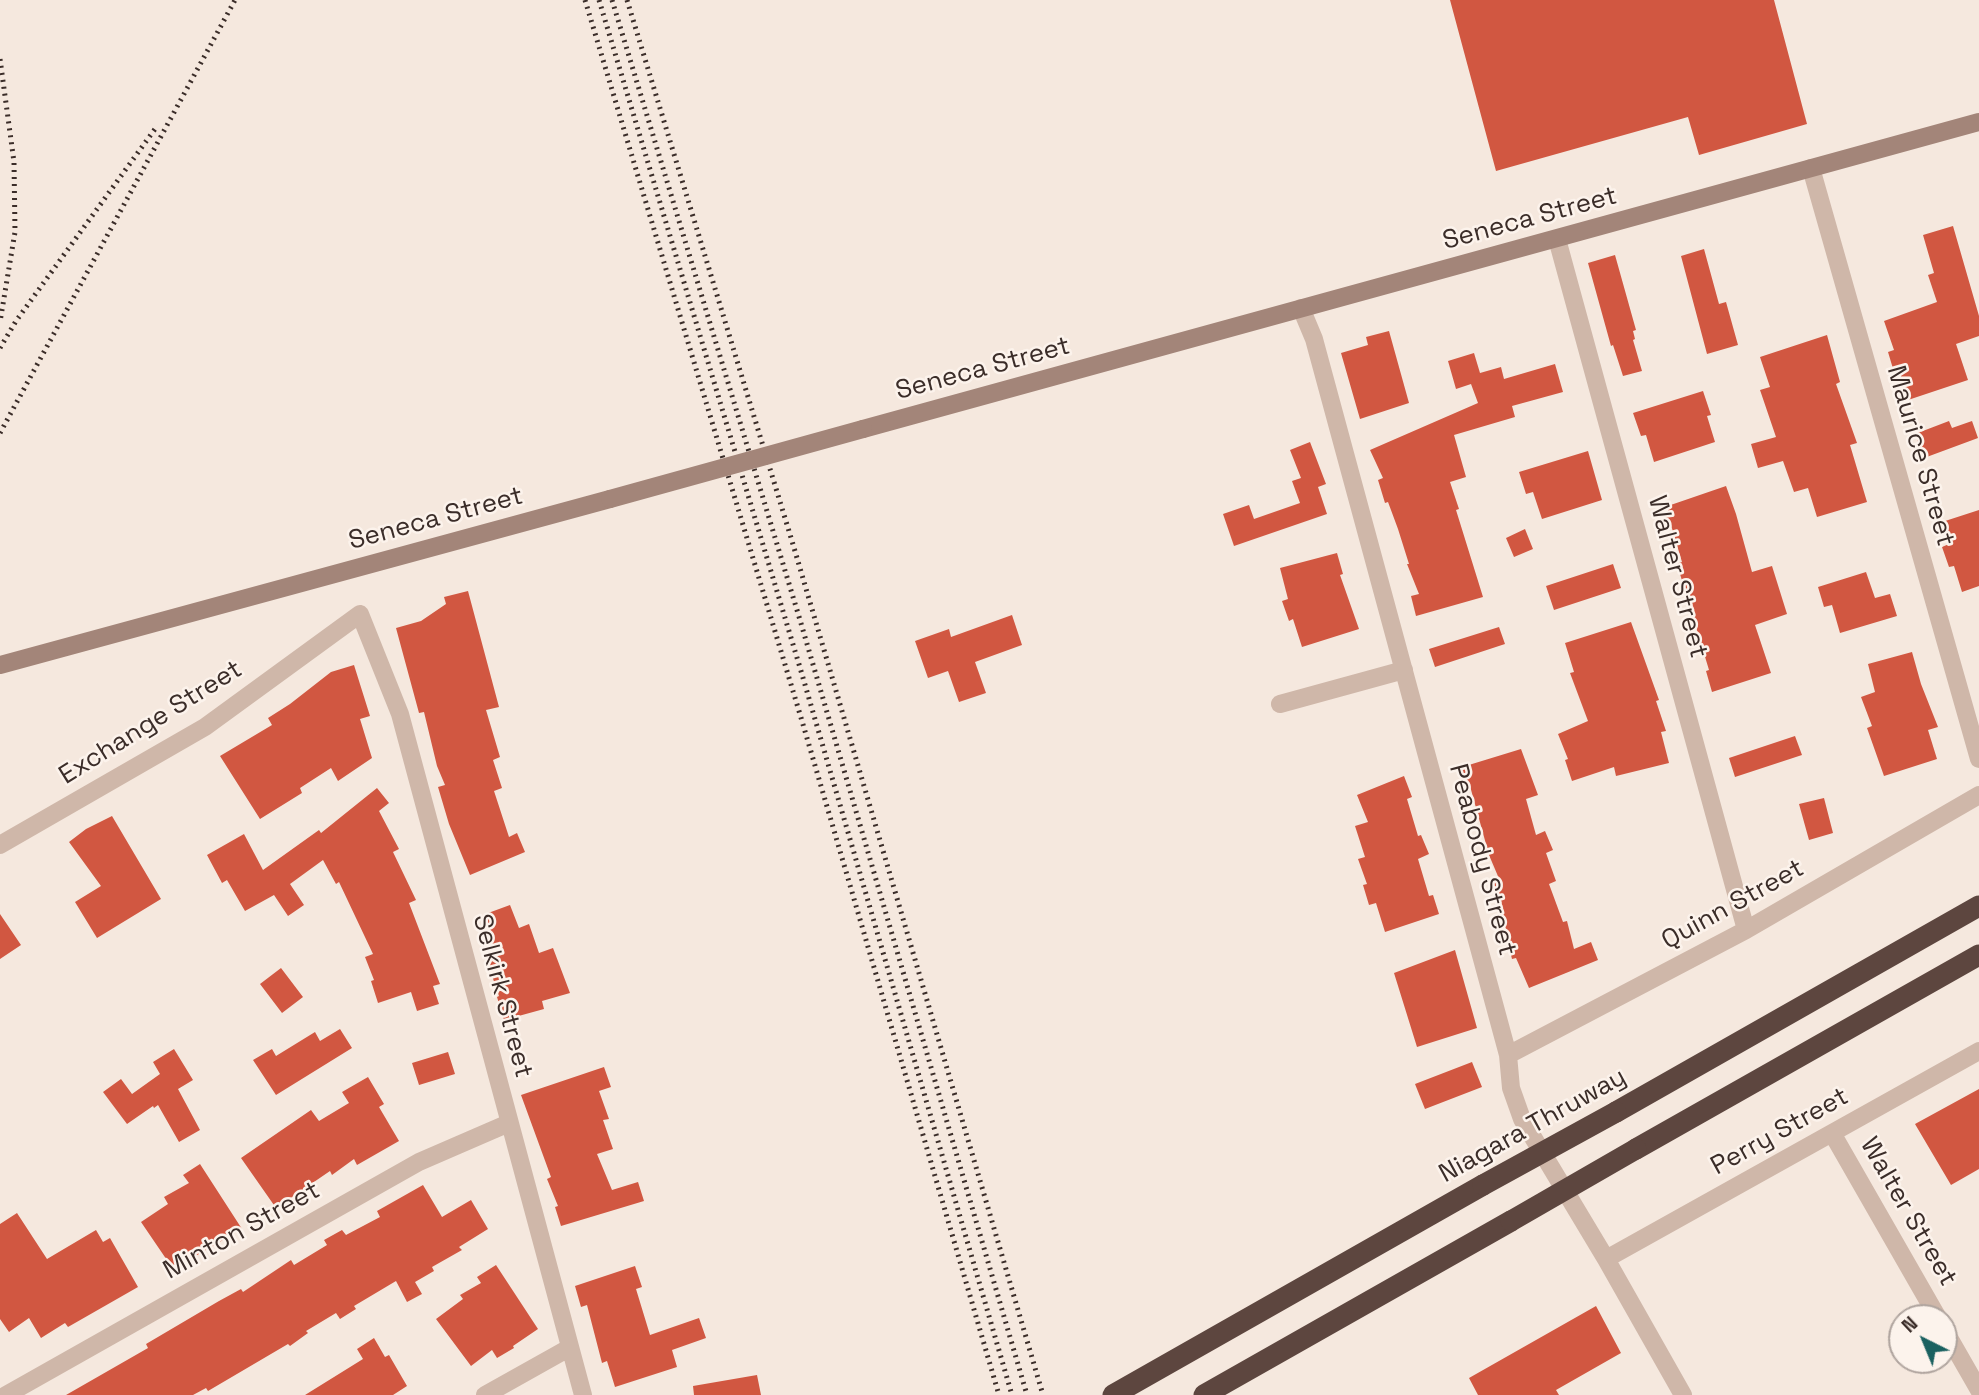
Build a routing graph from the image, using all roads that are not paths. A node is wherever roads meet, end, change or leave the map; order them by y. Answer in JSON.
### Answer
{"nodes":[{"id":1,"x":1979,"y":122,"type":"edge"},
{"id":2,"x":1811,"y":168,"type":"junction"},
{"id":3,"x":1558,"y":239,"type":"junction"},
{"id":4,"x":1301,"y":308,"type":"junction"},
{"id":5,"x":360,"y":614,"type":"joint"},
{"id":6,"x":0,"y":665,"type":"edge"},
{"id":7,"x":1404,"y":670,"type":"junction"},
{"id":8,"x":1280,"y":704,"type":"dead end"},
{"id":9,"x":1979,"y":759,"type":"edge"},
{"id":10,"x":1979,"y":795,"type":"edge"},
{"id":11,"x":0,"y":845,"type":"edge"},
{"id":12,"x":1979,"y":906,"type":"edge"},
{"id":13,"x":1746,"y":930,"type":"junction"},
{"id":14,"x":1979,"y":955,"type":"edge"},
{"id":15,"x":1979,"y":1051,"type":"edge"},
{"id":16,"x":1508,"y":1055,"type":"junction"},
{"id":17,"x":509,"y":1123,"type":"junction"},
{"id":18,"x":1832,"y":1133,"type":"junction"},
{"id":19,"x":1606,"y":1259,"type":"junction"},
{"id":20,"x":1930,"y":1304,"type":"edge"},
{"id":21,"x":569,"y":1348,"type":"junction"},
{"id":22,"x":1958,"y":1353,"type":"edge"},
{"id":23,"x":1979,"y":1390,"type":"edge"},
{"id":24,"x":6,"y":1395,"type":"edge"},
{"id":25,"x":485,"y":1395,"type":"edge"},
{"id":26,"x":583,"y":1395,"type":"edge"},
{"id":27,"x":1113,"y":1395,"type":"edge"},
{"id":28,"x":1204,"y":1395,"type":"edge"},
{"id":29,"x":1683,"y":1395,"type":"edge"}],
"edges":[{"from":1,"to":2,"type":"main road","name":"Seneca Street"},
{"from":2,"to":3,"type":"main road","name":"Seneca Street"},
{"from":2,"to":9,"type":"street","name":"Maurice Street"},
{"from":3,"to":4,"type":"main road","name":"Seneca Street"},
{"from":3,"to":13,"type":"street","name":"Walter Street"},
{"from":4,"to":6,"type":"main road","name":"Seneca Street","bridge":true},
{"from":4,"to":7,"type":"street","name":"Peabody Street"},
{"from":5,"to":11,"type":"street","name":"Exchange Street"},
{"from":5,"to":17,"type":"street","name":"Selkirk Street"},
{"from":7,"to":8,"type":"street"},
{"from":7,"to":16,"type":"street","name":"Peabody Street"},
{"from":10,"to":13,"type":"street","name":"Quinn Street"},
{"from":12,"to":27,"type":"highway","name":"Niagara Thruway","bridge":true},
{"from":13,"to":16,"type":"street","name":"Quinn Street"},
{"from":14,"to":28,"type":"highway","bridge":true},
{"from":15,"to":18,"type":"street","name":"Perry Street"},
{"from":16,"to":19,"type":"street","name":"Peabody Street"},
{"from":17,"to":21,"type":"street","name":"Selkirk Street"},
{"from":17,"to":24,"type":"street","name":"Minton Street"},
{"from":18,"to":19,"type":"street","name":"Perry Street"},
{"from":18,"to":20,"type":"street","name":"Walter Street"},
{"from":19,"to":29,"type":"street","name":"Peabody Street"},
{"from":21,"to":25,"type":"street"},
{"from":21,"to":26,"type":"street","name":"Selkirk Street"},
{"from":22,"to":23,"type":"street","name":"Walter Street"}]}
